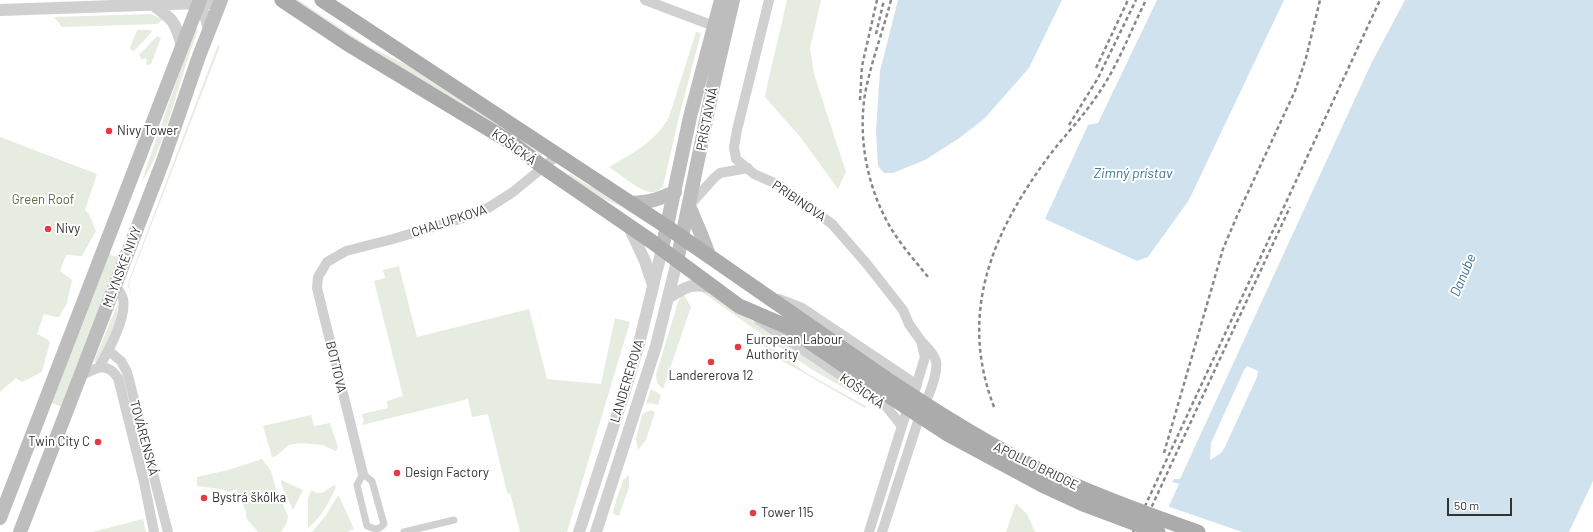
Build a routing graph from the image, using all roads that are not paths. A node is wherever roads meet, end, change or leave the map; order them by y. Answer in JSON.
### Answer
{"nodes":[{"id":1,"x":282,"y":0,"type":"edge"},
{"id":2,"x":322,"y":0,"type":"edge"},
{"id":3,"x":644,"y":0,"type":"edge"},
{"id":4,"x":721,"y":0,"type":"edge"},
{"id":5,"x":733,"y":0,"type":"edge"},
{"id":6,"x":769,"y":0,"type":"edge"},
{"id":7,"x":199,"y":1,"type":"edge"},
{"id":8,"x":224,"y":1,"type":"edge"},
{"id":9,"x":152,"y":4,"type":"junction"},
{"id":10,"x":0,"y":10,"type":"edge"},
{"id":11,"x":714,"y":26,"type":"junction"},
{"id":12,"x":209,"y":30,"type":"junction"},
{"id":13,"x":182,"y":47,"type":"junction"},
{"id":14,"x":558,"y":155,"type":"junction"},
{"id":15,"x":543,"y":167,"type":"junction"},
{"id":16,"x":748,"y":168,"type":"junction"},
{"id":17,"x":675,"y":192,"type":"junction"},
{"id":18,"x":630,"y":203,"type":"junction"},
{"id":19,"x":689,"y":206,"type":"junction"},
{"id":20,"x":628,"y":226,"type":"junction"},
{"id":21,"x":667,"y":227,"type":"junction"},
{"id":22,"x":682,"y":238,"type":"junction"},
{"id":23,"x":662,"y":250,"type":"junction"},
{"id":24,"x":709,"y":256,"type":"junction"},
{"id":25,"x":677,"y":261,"type":"junction"},
{"id":26,"x":328,"y":262,"type":"joint"},
{"id":27,"x":653,"y":285,"type":"junction"},
{"id":28,"x":115,"y":286,"type":"junction"},
{"id":29,"x":752,"y":287,"type":"junction"},
{"id":30,"x":716,"y":288,"type":"junction"},
{"id":31,"x":668,"y":298,"type":"junction"},
{"id":32,"x":739,"y":306,"type":"junction"},
{"id":33,"x":921,"y":341,"type":"junction"},
{"id":34,"x":109,"y":351,"type":"junction"},
{"id":35,"x":100,"y":368,"type":"junction"},
{"id":36,"x":80,"y":376,"type":"junction"},
{"id":37,"x":881,"y":383,"type":"junction"},
{"id":38,"x":916,"y":388,"type":"junction"},
{"id":39,"x":906,"y":413,"type":"dead end"},
{"id":40,"x":918,"y":421,"type":"dead end"},
{"id":41,"x":901,"y":425,"type":"junction"},
{"id":42,"x":363,"y":474,"type":"junction"},
{"id":43,"x":0,"y":518,"type":"edge"},
{"id":44,"x":454,"y":520,"type":"dead end"},
{"id":45,"x":376,"y":531,"type":"edge"},
{"id":46,"x":20,"y":532,"type":"edge"},
{"id":47,"x":154,"y":532,"type":"edge"},
{"id":48,"x":168,"y":532,"type":"edge"},
{"id":49,"x":367,"y":532,"type":"edge"},
{"id":50,"x":404,"y":532,"type":"edge"},
{"id":51,"x":579,"y":532,"type":"edge"},
{"id":52,"x":596,"y":532,"type":"edge"},
{"id":53,"x":869,"y":532,"type":"edge"},
{"id":54,"x":882,"y":532,"type":"edge"},
{"id":55,"x":1158,"y":532,"type":"edge"},
{"id":56,"x":1198,"y":532,"type":"edge"}],
"edges":[{"from":1,"to":15,"type":"main road","name":"KOŠICKÁ"},
{"from":2,"to":14,"type":"main road","name":"KOŠICKÁ"},
{"from":3,"to":11,"type":"street"},
{"from":4,"to":11,"type":"main road","name":"PRÍSTAVNÁ"},
{"from":5,"to":19,"type":"main road","name":"PRÍSTAVNÁ"},
{"from":6,"to":16,"type":"street","name":"PRIBINOVA"},
{"from":7,"to":8,"type":"street"},
{"from":7,"to":9,"type":"street"},
{"from":7,"to":12,"type":"street"},
{"from":7,"to":13,"type":"main road","name":"MLYNSKÉ NIVY"},
{"from":8,"to":12,"type":"main road","name":"MLYNSKÉ NIVY"},
{"from":9,"to":10,"type":"street"},
{"from":9,"to":13,"type":"street"},
{"from":11,"to":17,"type":"main road","name":"PRÍSTAVNÁ"},
{"from":12,"to":28,"type":"main road","name":"MLYNSKÉ NIVY"},
{"from":13,"to":43,"type":"main road","name":"MLYNSKÉ NIVY"},
{"from":14,"to":15,"type":"street","name":"CHALUPKOVA"},
{"from":14,"to":18,"type":"main road","name":"KOŠICKÁ"},
{"from":15,"to":20,"type":"main road","name":"KOŠICKÁ"},
{"from":15,"to":26,"type":"street","name":"CHALUPKOVA"},
{"from":16,"to":19,"type":"street"},
{"from":16,"to":33,"type":"street","name":"PRIBINOVA"},
{"from":17,"to":18,"type":"main road"},
{"from":17,"to":21,"type":"main road","name":"PRÍSTAVNÁ"},
{"from":18,"to":21,"type":"main road","name":"KOŠICKÁ"},
{"from":19,"to":22,"type":"main road","name":"PRÍSTAVNÁ"},
{"from":19,"to":24,"type":"main road"},
{"from":20,"to":23,"type":"main road","name":"KOŠICKÁ"},
{"from":20,"to":27,"type":"street"},
{"from":21,"to":22,"type":"main road","name":"KOŠICKÁ"},
{"from":21,"to":23,"type":"main road","name":"LANDEREROVA"},
{"from":22,"to":24,"type":"main road","name":"KOŠICKÁ"},
{"from":22,"to":25,"type":"main road","name":"LANDEREROVA"},
{"from":23,"to":25,"type":"main road","name":"KOŠICKÁ"},
{"from":23,"to":27,"type":"street","name":"LANDEREROVA"},
{"from":24,"to":29,"type":"main road","name":"KOŠICKÁ"},
{"from":25,"to":30,"type":"main road","name":"KOŠICKÁ"},
{"from":25,"to":31,"type":"street","name":"LANDEREROVA"},
{"from":26,"to":42,"type":"street","name":"BOTTOVA"},
{"from":27,"to":51,"type":"street","name":"LANDEREROVA"},
{"from":28,"to":34,"type":"street"},
{"from":28,"to":36,"type":"main road","name":"MLYNSKÉ NIVY"},
{"from":29,"to":37,"type":"main road","name":"KOŠICKÁ"},
{"from":29,"to":38,"type":"street","name":"KOŠICKÁ"},
{"from":30,"to":31,"type":"street"},
{"from":30,"to":32,"type":"main road","name":"KOŠICKÁ"},
{"from":31,"to":52,"type":"street","name":"LANDEREROVA"},
{"from":32,"to":37,"type":"main road","name":"KOŠICKÁ"},
{"from":32,"to":41,"type":"street","name":"KOŠICKÁ"},
{"from":33,"to":38,"type":"street","name":"PRIBINOVA"},
{"from":33,"to":38,"type":"street"},
{"from":34,"to":35,"type":"street"},
{"from":34,"to":48,"type":"street","name":"TOVÁRENSKÁ"},
{"from":35,"to":36,"type":"street"},
{"from":35,"to":47,"type":"street","name":"TOVÁRENSKÁ"},
{"from":36,"to":46,"type":"main road","name":"MLYNSKÉ NIVY"},
{"from":37,"to":55,"type":"main road","name":"APOLLO BRIDGE","bridge":true},
{"from":37,"to":56,"type":"main road","name":"APOLLO BRIDGE","bridge":true},
{"from":39,"to":41,"type":"street"},
{"from":40,"to":54,"type":"street"},
{"from":41,"to":53,"type":"street"},
{"from":42,"to":45,"type":"street"},
{"from":42,"to":45,"type":"street"},
{"from":44,"to":50,"type":"street"},
{"from":45,"to":49,"type":"street"}]}
